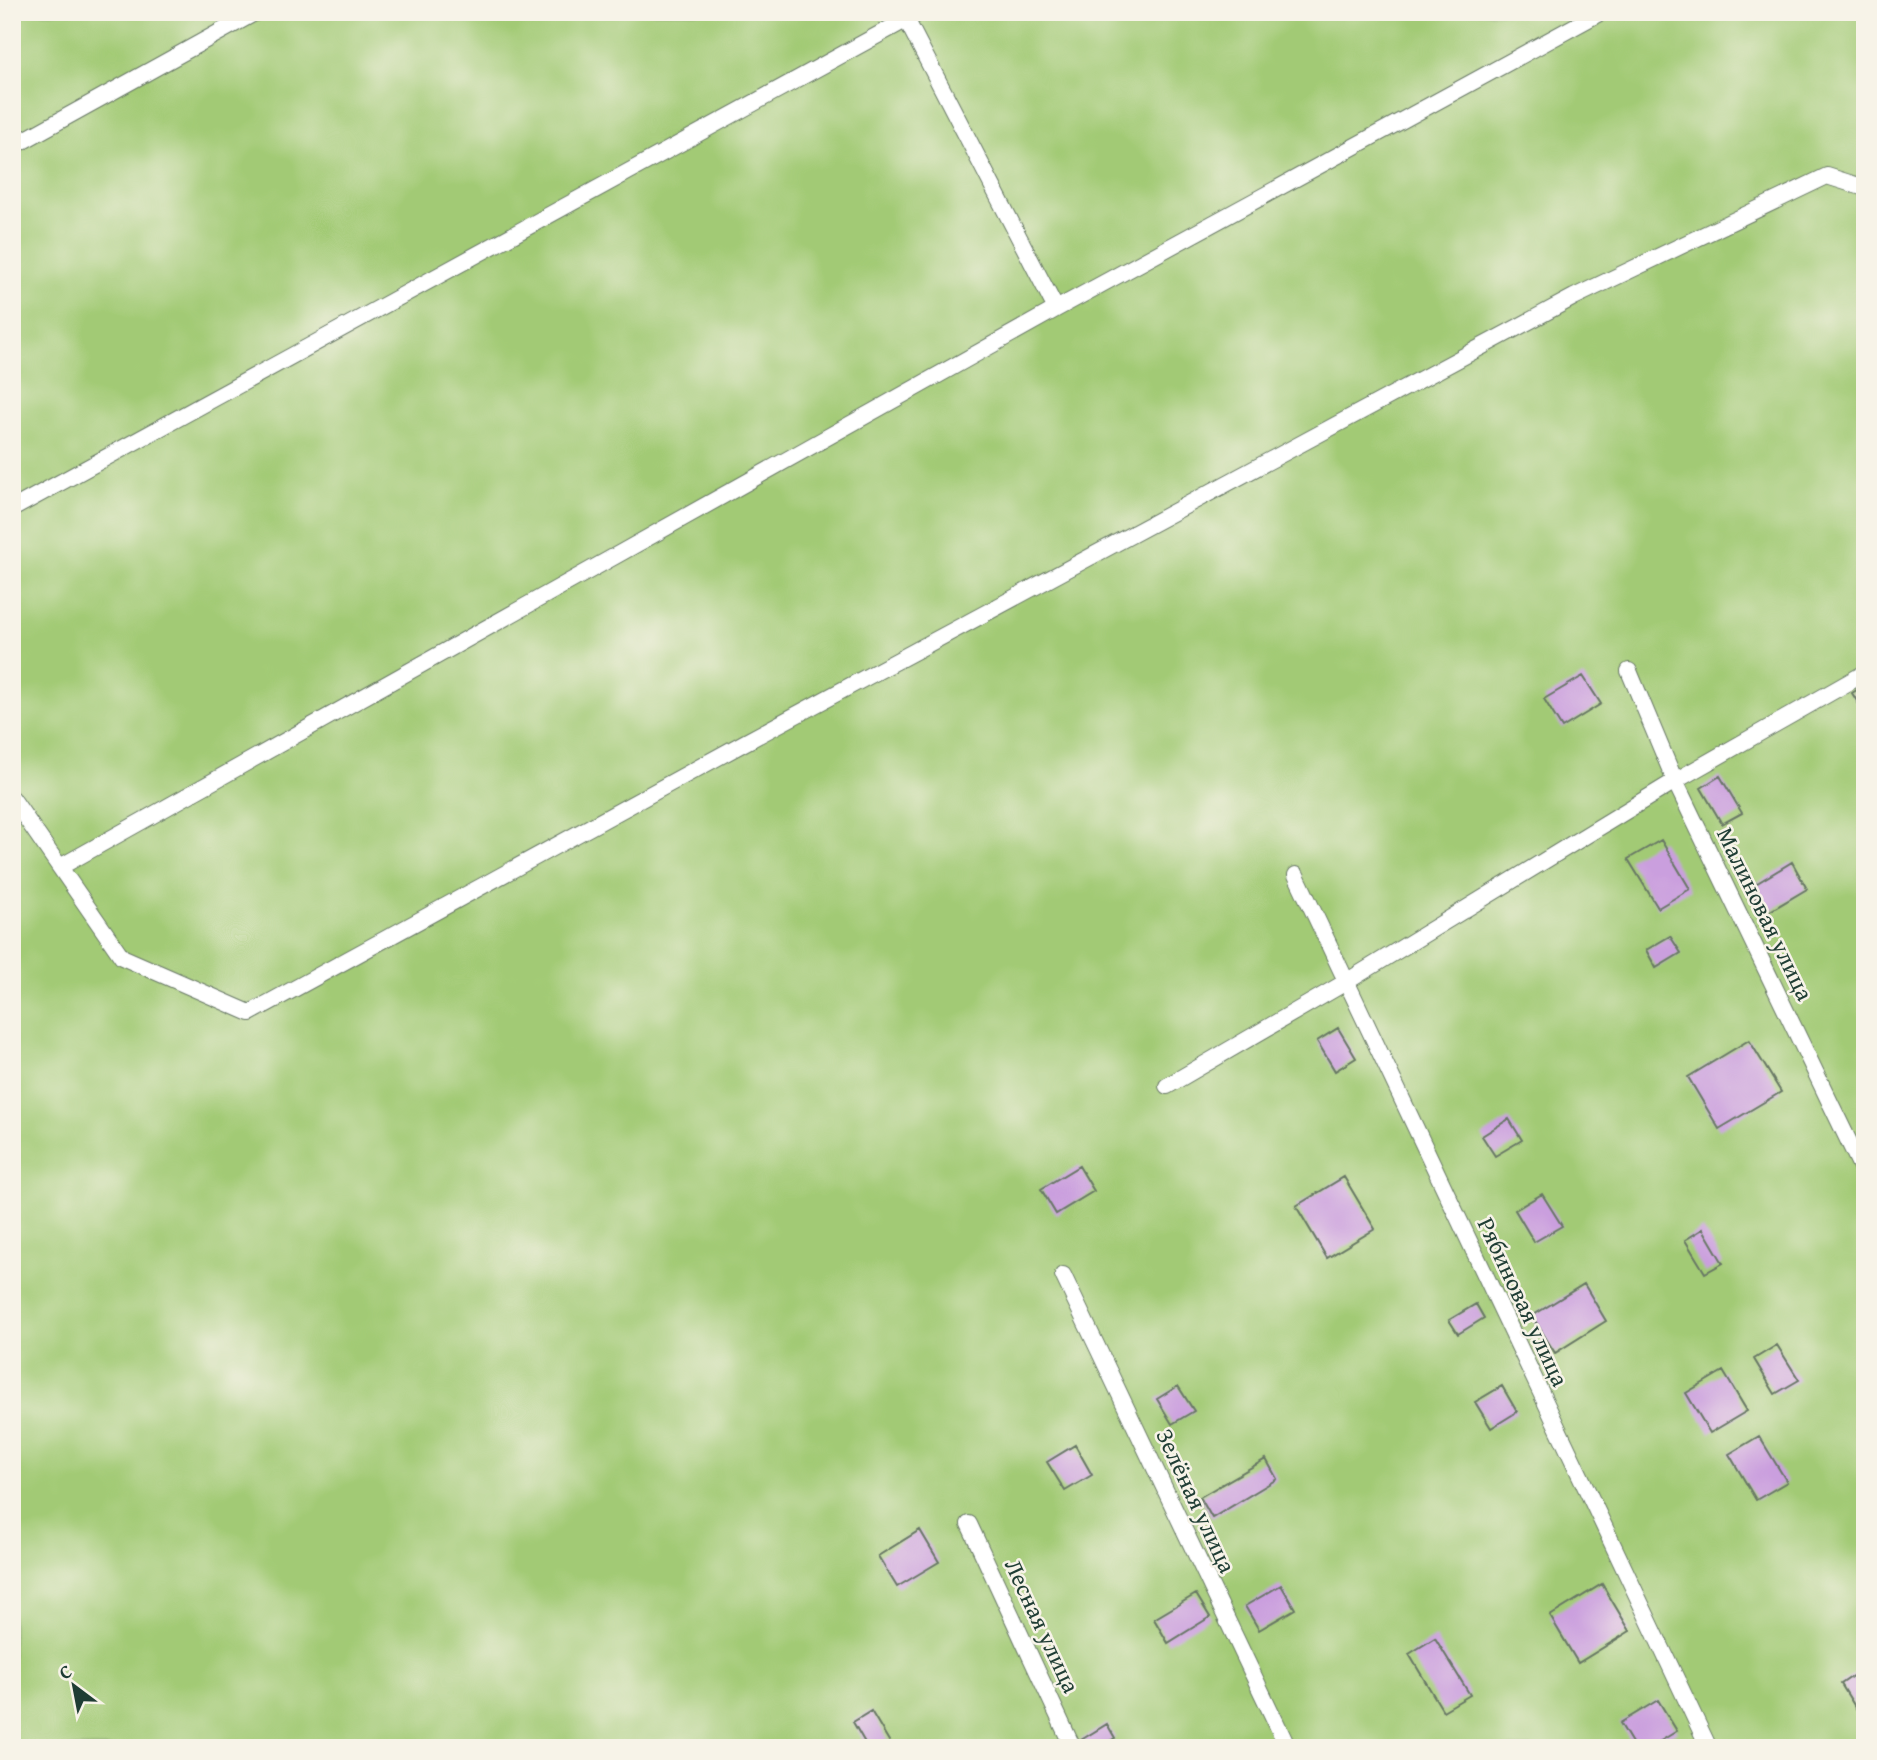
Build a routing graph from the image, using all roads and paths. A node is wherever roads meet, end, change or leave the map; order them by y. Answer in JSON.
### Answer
{"nodes":[{"id":1,"x":256,"y":12,"type":"edge"},
{"id":2,"x":1601,"y":12,"type":"edge"},
{"id":3,"x":910,"y":15,"type":"edge"},
{"id":4,"x":12,"y":146,"type":"edge"},
{"id":5,"x":1865,"y":188,"type":"edge"},
{"id":6,"x":1056,"y":309,"type":"junction"},
{"id":7,"x":12,"y":509,"type":"edge"},
{"id":8,"x":1629,"y":671,"type":"dead end"},
{"id":9,"x":1865,"y":673,"type":"edge"},
{"id":10,"x":1675,"y":781,"type":"junction"},
{"id":11,"x":12,"y":798,"type":"edge"},
{"id":12,"x":60,"y":867,"type":"junction"},
{"id":13,"x":1296,"y":875,"type":"dead end"},
{"id":14,"x":1346,"y":982,"type":"junction"},
{"id":15,"x":1167,"y":1086,"type":"dead end"},
{"id":16,"x":1865,"y":1175,"type":"edge"},
{"id":17,"x":1063,"y":1275,"type":"dead end"},
{"id":18,"x":970,"y":1524,"type":"dead end"},
{"id":19,"x":1073,"y":1748,"type":"edge"},
{"id":20,"x":1288,"y":1748,"type":"edge"},
{"id":21,"x":1709,"y":1748,"type":"edge"}],
"edges":[{"from":1,"to":4,"type":"lane"},
{"from":2,"to":6,"type":"lane"},
{"from":3,"to":6,"type":"lane"},
{"from":3,"to":7,"type":"lane"},
{"from":5,"to":12,"type":"lane"},
{"from":6,"to":12,"type":"lane"},
{"from":8,"to":10,"type":"lane","name":"Малиновая улица"},
{"from":9,"to":10,"type":"lane"},
{"from":10,"to":14,"type":"lane"},
{"from":10,"to":16,"type":"lane","name":"Малиновая улица"},
{"from":11,"to":12,"type":"lane"},
{"from":13,"to":14,"type":"lane","name":"Рябиновая улица"},
{"from":14,"to":15,"type":"lane"},
{"from":14,"to":21,"type":"lane","name":"Рябиновая улица"},
{"from":17,"to":20,"type":"lane","name":"Зелёная улица"},
{"from":18,"to":19,"type":"lane","name":"Лесная улица"}]}
